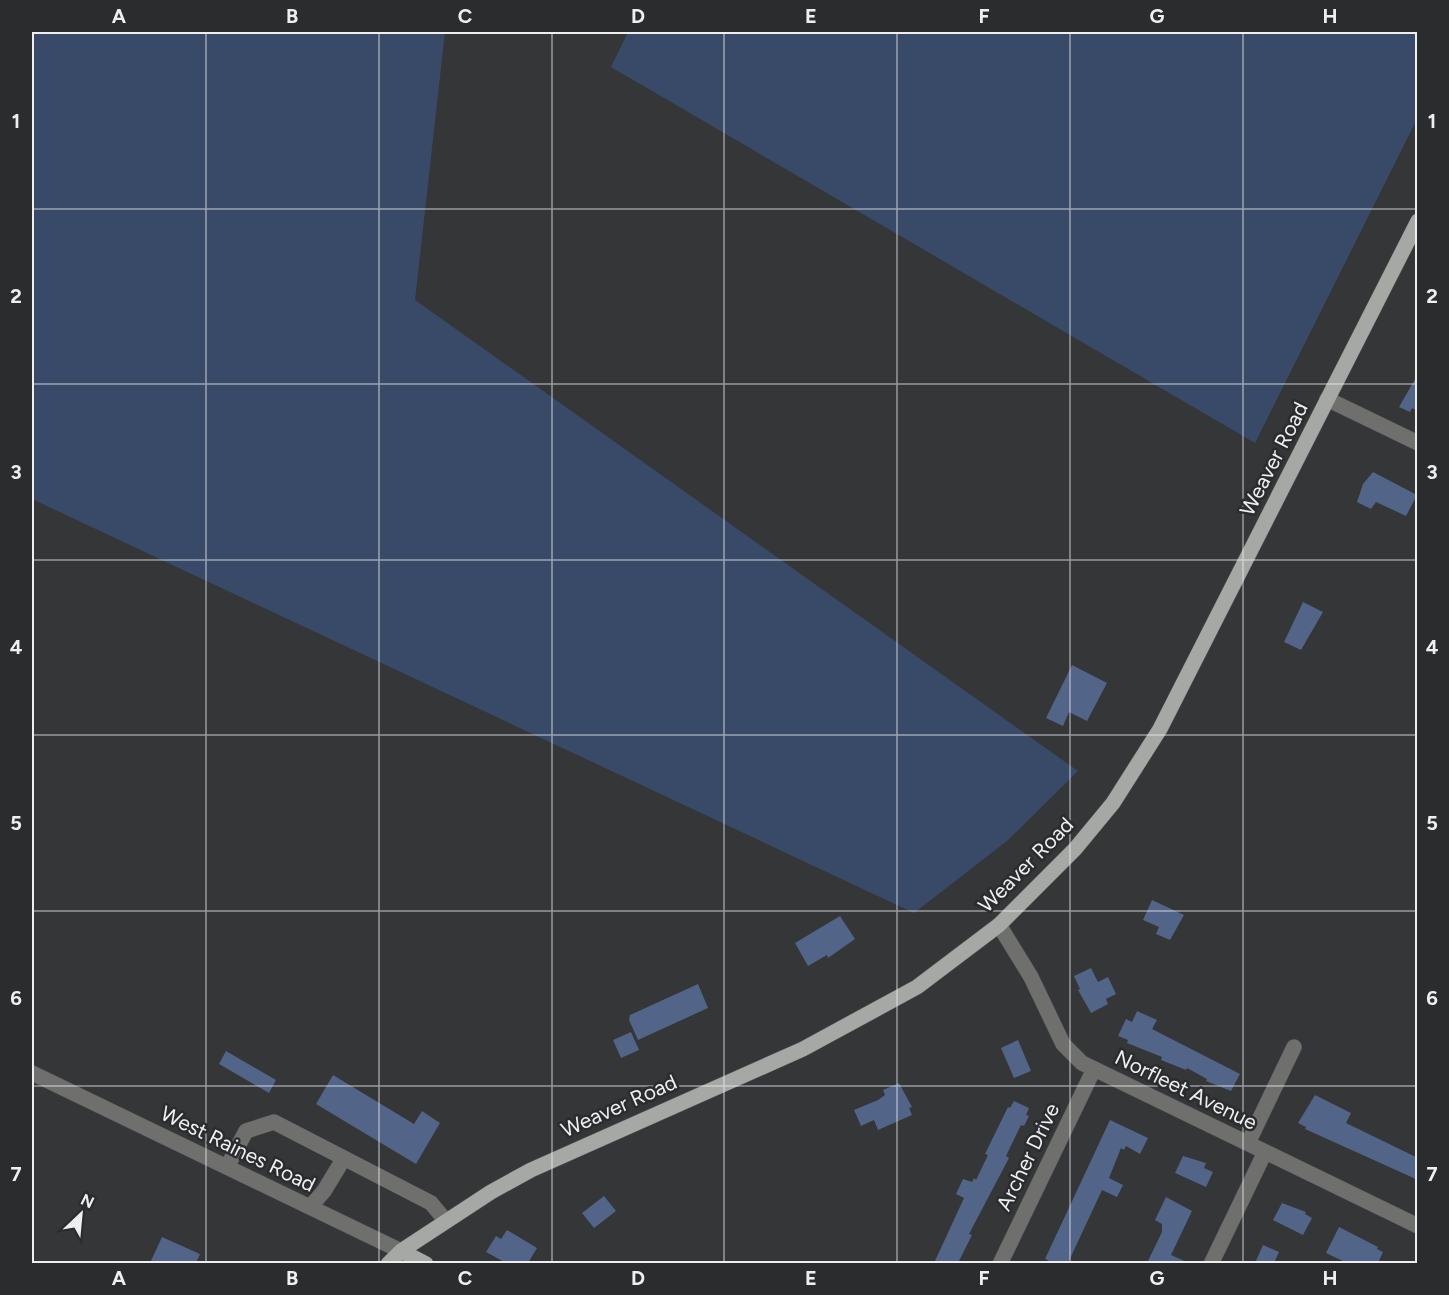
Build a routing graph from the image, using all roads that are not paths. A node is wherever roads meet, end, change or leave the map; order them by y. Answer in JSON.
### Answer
{"nodes":[{"id":1,"x":1418,"y":221,"type":"edge"},
{"id":2,"x":1327,"y":399,"type":"junction"},
{"id":3,"x":1418,"y":443,"type":"edge"},
{"id":4,"x":999,"y":925,"type":"junction"},
{"id":5,"x":1294,"y":1047,"type":"dead end"},
{"id":6,"x":1094,"y":1069,"type":"junction"},
{"id":7,"x":32,"y":1073,"type":"edge"},
{"id":8,"x":1248,"y":1143,"type":"junction"},
{"id":9,"x":1265,"y":1152,"type":"junction"},
{"id":10,"x":344,"y":1158,"type":"junction"},
{"id":11,"x":227,"y":1167,"type":"junction"},
{"id":12,"x":310,"y":1207,"type":"junction"},
{"id":13,"x":446,"y":1221,"type":"junction"},
{"id":14,"x":1418,"y":1226,"type":"edge"},
{"id":15,"x":400,"y":1251,"type":"junction"},
{"id":16,"x":388,"y":1263,"type":"edge"},
{"id":17,"x":426,"y":1263,"type":"edge"},
{"id":18,"x":1000,"y":1263,"type":"edge"},
{"id":19,"x":1211,"y":1263,"type":"edge"}],
"edges":[{"from":1,"to":2,"type":"main road","name":"Weaver Road"},
{"from":2,"to":3,"type":"street"},
{"from":2,"to":4,"type":"main road","name":"Weaver Road"},
{"from":4,"to":6,"type":"street","name":"Norfleet Avenue"},
{"from":4,"to":13,"type":"main road","name":"Weaver Road"},
{"from":5,"to":8,"type":"street"},
{"from":6,"to":8,"type":"street","name":"Norfleet Avenue"},
{"from":6,"to":18,"type":"street","name":"Archer Drive"},
{"from":7,"to":11,"type":"street","name":"West Raines Road"},
{"from":8,"to":9,"type":"street","name":"Norfleet Avenue"},
{"from":9,"to":14,"type":"street","name":"Norfleet Avenue"},
{"from":9,"to":19,"type":"street"},
{"from":10,"to":11,"type":"street"},
{"from":10,"to":12,"type":"street"},
{"from":10,"to":13,"type":"street"},
{"from":11,"to":12,"type":"street","name":"West Raines Road"},
{"from":12,"to":15,"type":"street","name":"West Raines Road"},
{"from":13,"to":15,"type":"main road","name":"Weaver Road"},
{"from":15,"to":16,"type":"main road","name":"Weaver Road"},
{"from":15,"to":17,"type":"main road","name":"West Raines Road"}]}
